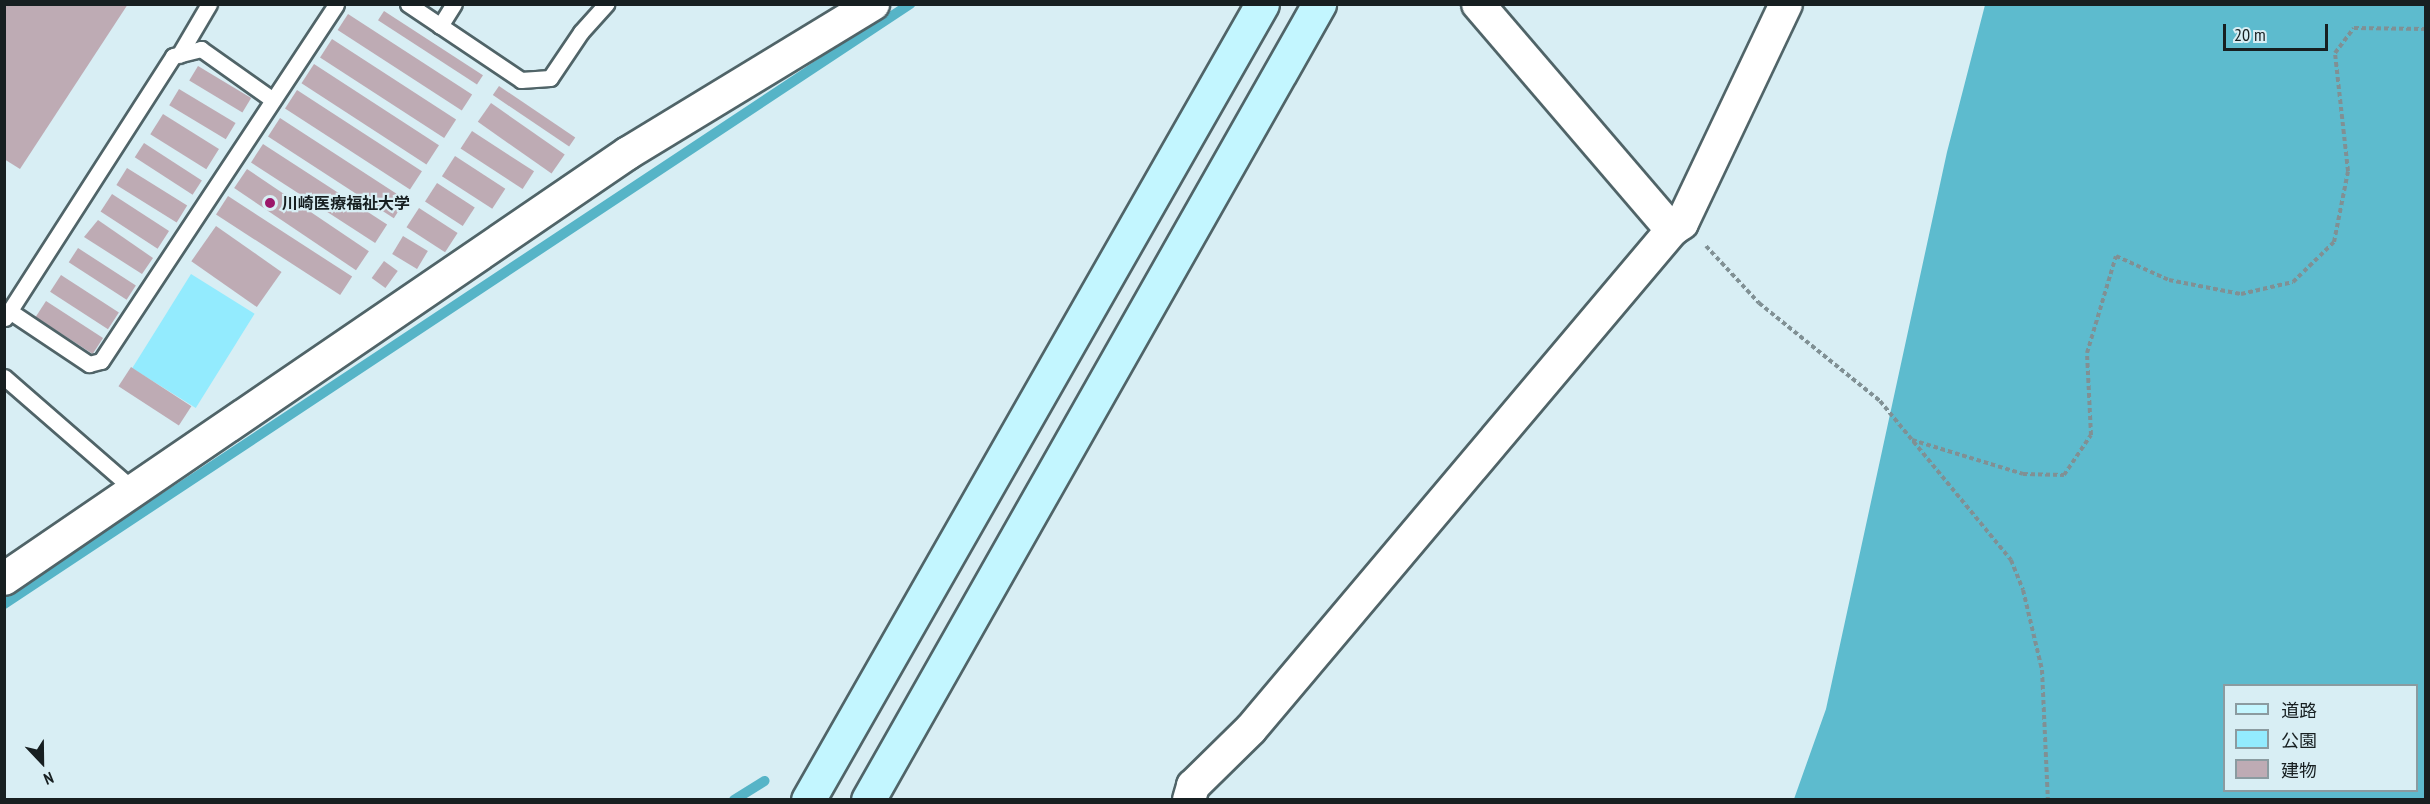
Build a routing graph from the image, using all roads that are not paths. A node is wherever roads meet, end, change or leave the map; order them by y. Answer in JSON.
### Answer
{"nodes":[{"id":1,"x":209,"y":4,"type":"edge"},
{"id":2,"x":336,"y":4,"type":"edge"},
{"id":3,"x":408,"y":4,"type":"edge"},
{"id":4,"x":454,"y":4,"type":"edge"},
{"id":5,"x":606,"y":4,"type":"edge"},
{"id":6,"x":873,"y":4,"type":"edge"},
{"id":7,"x":1262,"y":4,"type":"edge"},
{"id":8,"x":1319,"y":4,"type":"edge"},
{"id":9,"x":1478,"y":4,"type":"edge"},
{"id":10,"x":1786,"y":4,"type":"edge"},
{"id":11,"x":440,"y":26,"type":"junction"},
{"id":12,"x":179,"y":55,"type":"junction"},
{"id":13,"x":273,"y":100,"type":"junction"},
{"id":14,"x":1677,"y":227,"type":"junction"},
{"id":15,"x":8,"y":316,"type":"edge"},
{"id":16,"x":4,"y":376,"type":"edge"},
{"id":17,"x":134,"y":490,"type":"junction"},
{"id":18,"x":4,"y":579,"type":"edge"},
{"id":19,"x":808,"y":800,"type":"edge"},
{"id":20,"x":868,"y":800,"type":"edge"},
{"id":21,"x":1189,"y":800,"type":"edge"}],
"edges":[{"from":1,"to":12,"type":"lane"},
{"from":2,"to":13,"type":"lane"},
{"from":3,"to":11,"type":"lane"},
{"from":4,"to":11,"type":"lane"},
{"from":5,"to":11,"type":"lane"},
{"from":6,"to":17,"type":"street"},
{"from":7,"to":19,"type":"street"},
{"from":8,"to":20,"type":"street"},
{"from":9,"to":14,"type":"street"},
{"from":10,"to":14,"type":"street"},
{"from":12,"to":13,"type":"lane"},
{"from":12,"to":15,"type":"lane"},
{"from":13,"to":15,"type":"lane"},
{"from":14,"to":21,"type":"street"},
{"from":16,"to":17,"type":"lane"},
{"from":17,"to":18,"type":"street"}]}
